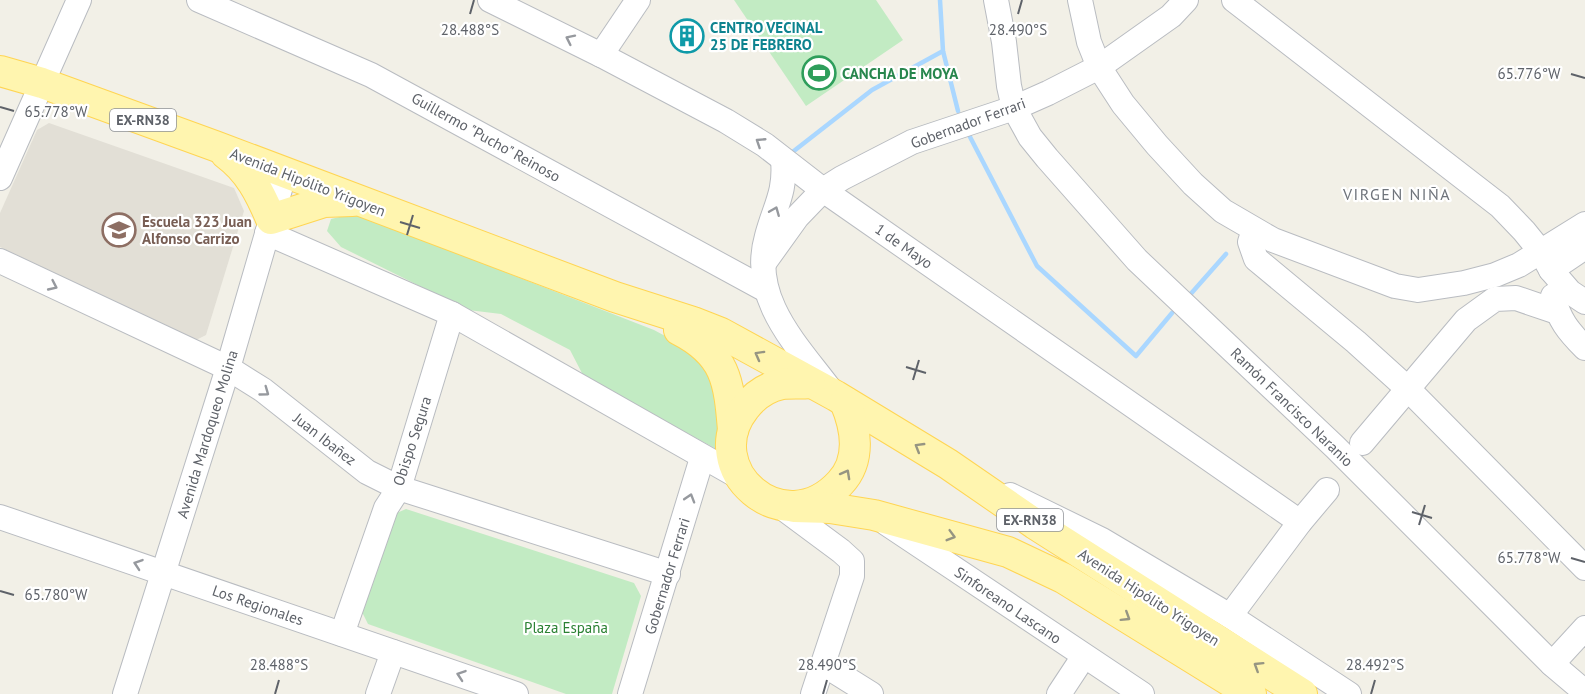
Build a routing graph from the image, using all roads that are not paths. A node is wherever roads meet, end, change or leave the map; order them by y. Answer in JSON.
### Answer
{"nodes":[{"id":1,"x":79,"y":0,"type":"edge"},
{"id":2,"x":199,"y":0,"type":"edge"},
{"id":3,"x":490,"y":0,"type":"edge"},
{"id":4,"x":638,"y":0,"type":"edge"},
{"id":5,"x":996,"y":0,"type":"edge"},
{"id":6,"x":1080,"y":0,"type":"edge"},
{"id":7,"x":1186,"y":0,"type":"edge"},
{"id":8,"x":1234,"y":0,"type":"edge"},
{"id":9,"x":601,"y":55,"type":"junction"},
{"id":10,"x":1099,"y":67,"type":"junction"},
{"id":11,"x":0,"y":71,"type":"edge"},
{"id":12,"x":42,"y":83,"type":"junction"},
{"id":13,"x":1014,"y":108,"type":"junction"},
{"id":14,"x":215,"y":146,"type":"junction"},
{"id":15,"x":783,"y":160,"type":"junction"},
{"id":16,"x":285,"y":172,"type":"junction"},
{"id":17,"x":0,"y":178,"type":"edge"},
{"id":18,"x":823,"y":190,"type":"junction"},
{"id":19,"x":358,"y":201,"type":"junction"},
{"id":20,"x":1585,"y":224,"type":"edge"},
{"id":21,"x":269,"y":226,"type":"junction"},
{"id":22,"x":1254,"y":230,"type":"junction"},
{"id":23,"x":1585,"y":247,"type":"edge"},
{"id":24,"x":0,"y":261,"type":"edge"},
{"id":25,"x":1546,"y":261,"type":"junction"},
{"id":26,"x":764,"y":263,"type":"junction"},
{"id":27,"x":766,"y":290,"type":"junction"},
{"id":28,"x":615,"y":297,"type":"junction"},
{"id":29,"x":1585,"y":302,"type":"edge"},
{"id":30,"x":1557,"y":312,"type":"junction"},
{"id":31,"x":452,"y":314,"type":"junction"},
{"id":32,"x":1585,"y":348,"type":"edge"},
{"id":33,"x":228,"y":368,"type":"junction"},
{"id":34,"x":1408,"y":389,"type":"junction"},
{"id":35,"x":830,"y":394,"type":"junction"},
{"id":36,"x":733,"y":430,"type":"junction"},
{"id":37,"x":1362,"y":443,"type":"dead end"},
{"id":38,"x":702,"y":458,"type":"junction"},
{"id":39,"x":948,"y":464,"type":"junction"},
{"id":40,"x":741,"y":478,"type":"junction"},
{"id":41,"x":399,"y":488,"type":"junction"},
{"id":42,"x":1327,"y":490,"type":"dead end"},
{"id":43,"x":787,"y":506,"type":"junction"},
{"id":44,"x":874,"y":516,"type":"junction"},
{"id":45,"x":0,"y":517,"type":"edge"},
{"id":46,"x":1300,"y":522,"type":"junction"},
{"id":47,"x":1585,"y":568,"type":"edge"},
{"id":48,"x":164,"y":572,"type":"junction"},
{"id":49,"x":668,"y":574,"type":"junction"},
{"id":50,"x":1230,"y":616,"type":"junction"},
{"id":51,"x":1585,"y":628,"type":"edge"},
{"id":52,"x":342,"y":634,"type":"junction"},
{"id":53,"x":393,"y":652,"type":"junction"},
{"id":54,"x":1084,"y":656,"type":"junction"},
{"id":55,"x":823,"y":664,"type":"junction"},
{"id":56,"x":1552,"y":664,"type":"junction"},
{"id":57,"x":1585,"y":692,"type":"edge"},
{"id":58,"x":125,"y":694,"type":"edge"},
{"id":59,"x":378,"y":694,"type":"edge"},
{"id":60,"x":516,"y":694,"type":"edge"},
{"id":61,"x":630,"y":694,"type":"edge"},
{"id":62,"x":813,"y":694,"type":"edge"},
{"id":63,"x":871,"y":694,"type":"edge"},
{"id":64,"x":1059,"y":694,"type":"edge"},
{"id":65,"x":1142,"y":694,"type":"edge"},
{"id":66,"x":1251,"y":694,"type":"edge"},
{"id":67,"x":1302,"y":694,"type":"edge"},
{"id":68,"x":1349,"y":694,"type":"edge"}],
"edges":[{"from":1,"to":12,"type":"street"},
{"from":2,"to":27,"type":"street","name":"Guillermo \"Pucho\" Reinoso"},
{"from":9,"to":3,"type":"street","name":"1 de Mayo","one_way":true},
{"from":4,"to":9,"type":"street"},
{"from":5,"to":13,"type":"street","name":"Ramón Francisco Naranio"},
{"from":6,"to":10,"type":"street"},
{"from":7,"to":10,"type":"street","name":"Gobernador Ferrari"},
{"from":8,"to":25,"type":"street"},
{"from":15,"to":9,"type":"street","name":"1 de Mayo","one_way":true},
{"from":10,"to":13,"type":"street","name":"Gobernador Ferrari"},
{"from":10,"to":22,"type":"street"},
{"from":11,"to":12,"type":"main road","name":"Avenida Hipólito Yrigoyen","number":"EX-RN38"},
{"from":12,"to":14,"type":"main road","name":"Avenida Hipólito Yrigoyen","number":"EX-RN38"},
{"from":12,"to":17,"type":"street"},
{"from":13,"to":18,"type":"street","name":"Gobernador Ferrari"},
{"from":13,"to":56,"type":"street","name":"Ramón Francisco Naranio"},
{"from":14,"to":16,"type":"main road","name":"Avenida Hipólito Yrigoyen","number":"EX-RN38"},
{"from":14,"to":21,"type":"main road"},
{"from":15,"to":18,"type":"street","name":"1 de Mayo"},
{"from":26,"to":15,"type":"street","one_way":true},
{"from":16,"to":19,"type":"main road","name":"Avenida Hipólito Yrigoyen","number":"EX-RN38"},
{"from":16,"to":21,"type":"street","name":"Avenida Mardoqueo Molina"},
{"from":18,"to":26,"type":"street","name":"Gobernador Ferrari"},
{"from":18,"to":46,"type":"street","name":"1 de Mayo"},
{"from":19,"to":21,"type":"main road"},
{"from":19,"to":28,"type":"main road","name":"Avenida Hipólito Yrigoyen","number":"EX-RN38"},
{"from":20,"to":25,"type":"street"},
{"from":21,"to":31,"type":"street"},
{"from":21,"to":33,"type":"street","name":"Avenida Mardoqueo Molina"},
{"from":22,"to":25,"type":"street"},
{"from":22,"to":34,"type":"street"},
{"from":23,"to":25,"type":"street"},
{"from":24,"to":33,"type":"street","name":"Juan Ibañez","one_way":true},
{"from":25,"to":29,"type":"street"},
{"from":25,"to":30,"type":"street"},
{"from":26,"to":27,"type":"street"},
{"from":27,"to":35,"type":"street"},
{"from":35,"to":28,"type":"main road","name":"Avenida Hipólito Yrigoyen","number":"EX-RN38","one_way":true},
{"from":28,"to":36,"type":"main road","name":"Avenida Hipólito Yrigoyen","number":"EX-RN38"},
{"from":30,"to":32,"type":"street"},
{"from":30,"to":34,"type":"street"},
{"from":31,"to":38,"type":"street"},
{"from":31,"to":41,"type":"street","name":"Obispo Segura"},
{"from":33,"to":41,"type":"street","name":"Juan Ibañez","one_way":true},
{"from":33,"to":48,"type":"street","name":"Avenida Mardoqueo Molina"},
{"from":34,"to":37,"type":"street"},
{"from":34,"to":47,"type":"street"},
{"from":35,"to":36,"type":"main road"},
{"from":39,"to":35,"type":"main road","name":"Avenida Hipólito Yrigoyen","number":"EX-RN38","one_way":true},
{"from":43,"to":35,"type":"main road","one_way":true},
{"from":36,"to":40,"type":"main road","number":"EX-RN38"},
{"from":38,"to":40,"type":"street"},
{"from":49,"to":38,"type":"street","name":"Gobernador Ferrari","one_way":true},
{"from":39,"to":50,"type":"street"},
{"from":67,"to":39,"type":"main road","name":"Avenida Hipólito Yrigoyen","number":"EX-RN38","one_way":true},
{"from":40,"to":43,"type":"main road","number":"EX-RN38"},
{"from":41,"to":49,"type":"street","name":"Juan Ibañez"},
{"from":41,"to":52,"type":"street","name":"Obispo Segura"},
{"from":42,"to":46,"type":"street"},
{"from":43,"to":44,"type":"main road","name":"Avenida Hipólito Yrigoyen","number":"EX-RN38"},
{"from":43,"to":55,"type":"street"},
{"from":44,"to":54,"type":"street","name":"Sinforeano Lascano"},
{"from":44,"to":66,"type":"main road","name":"Avenida Hipólito Yrigoyen","number":"EX-RN38","one_way":true},
{"from":48,"to":45,"type":"street","name":"Los Regionales","one_way":true},
{"from":46,"to":50,"type":"street"},
{"from":48,"to":52,"type":"street","name":"Los Regionales"},
{"from":48,"to":58,"type":"street","name":"Avenida Mardoqueo Molina"},
{"from":49,"to":61,"type":"street","name":"Gobernador Ferrari"},
{"from":50,"to":68,"type":"street"},
{"from":51,"to":56,"type":"street"},
{"from":52,"to":53,"type":"street","name":"Los Regionales"},
{"from":53,"to":59,"type":"street"},
{"from":60,"to":53,"type":"street","name":"Los Regionales","one_way":true},
{"from":54,"to":64,"type":"street"},
{"from":54,"to":65,"type":"street","name":"Sinforeano Lascano"},
{"from":55,"to":62,"type":"street"},
{"from":55,"to":63,"type":"street"},
{"from":56,"to":57,"type":"street","name":"Ramón Francisco Naranio"}]}
